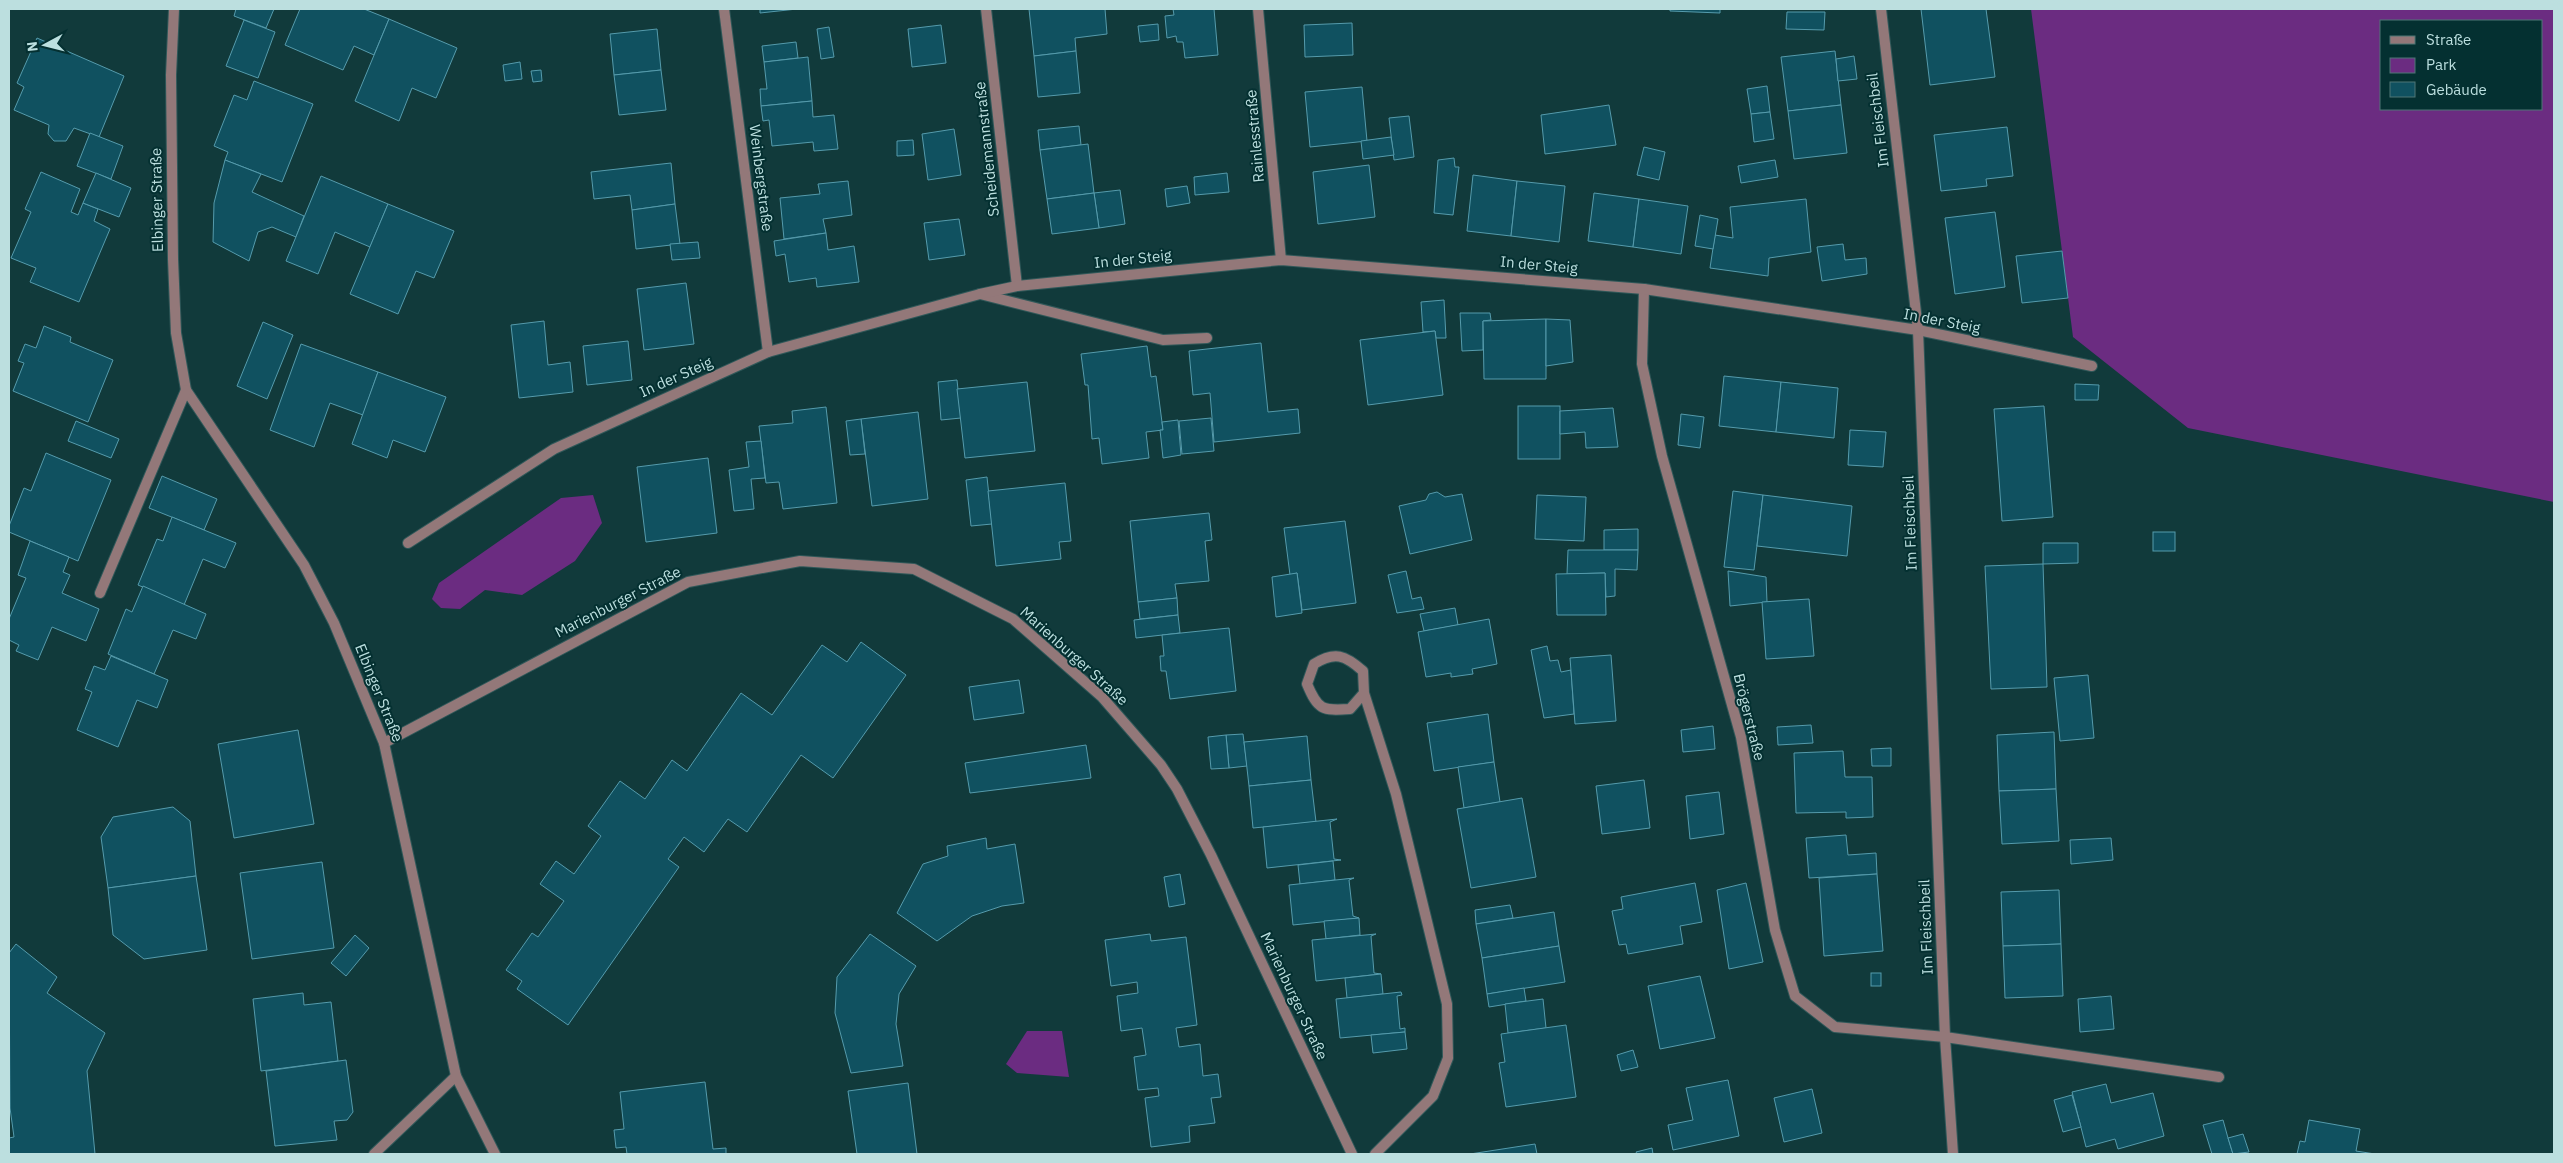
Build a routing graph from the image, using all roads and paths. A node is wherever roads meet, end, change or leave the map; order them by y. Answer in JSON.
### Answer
{"nodes":[{"id":1,"x":174,"y":9,"type":"edge"},
{"id":2,"x":724,"y":9,"type":"edge"},
{"id":3,"x":986,"y":9,"type":"edge"},
{"id":4,"x":1258,"y":9,"type":"edge"},
{"id":5,"x":1880,"y":9,"type":"edge"},
{"id":6,"x":1281,"y":260,"type":"junction"},
{"id":7,"x":1017,"y":286,"type":"junction"},
{"id":8,"x":1644,"y":289,"type":"junction"},
{"id":9,"x":980,"y":294,"type":"junction"},
{"id":10,"x":1918,"y":330,"type":"junction"},
{"id":11,"x":1208,"y":338,"type":"dead end"},
{"id":12,"x":768,"y":352,"type":"junction"},
{"id":13,"x":2092,"y":366,"type":"dead end"},
{"id":14,"x":186,"y":390,"type":"junction"},
{"id":15,"x":408,"y":543,"type":"dead end"},
{"id":16,"x":100,"y":593,"type":"dead end"},
{"id":17,"x":1364,"y":692,"type":"junction"},
{"id":18,"x":384,"y":742,"type":"junction"},
{"id":19,"x":1945,"y":1038,"type":"junction"},
{"id":20,"x":456,"y":1076,"type":"junction"},
{"id":21,"x":2219,"y":1077,"type":"dead end"},
{"id":22,"x":374,"y":1154,"type":"edge"},
{"id":23,"x":495,"y":1154,"type":"edge"},
{"id":24,"x":1352,"y":1154,"type":"edge"},
{"id":25,"x":1375,"y":1154,"type":"edge"},
{"id":26,"x":1953,"y":1154,"type":"edge"}],
"edges":[{"from":1,"to":14,"type":"street","name":"Elbinger Straße"},
{"from":2,"to":12,"type":"street","name":"Weinbergstraße"},
{"from":3,"to":7,"type":"street","name":"Scheidemannstraße"},
{"from":4,"to":6,"type":"street","name":"Rainlesstraße"},
{"from":5,"to":10,"type":"street","name":"Im Fleischbeil"},
{"from":6,"to":7,"type":"street","name":"In der Steig"},
{"from":6,"to":8,"type":"street","name":"In der Steig"},
{"from":7,"to":9,"type":"street","name":"In der Steig"},
{"from":8,"to":10,"type":"street","name":"In der Steig"},
{"from":8,"to":19,"type":"street","name":"Brögerstraße"},
{"from":9,"to":11,"type":"street","name":"In der Steig"},
{"from":9,"to":12,"type":"street","name":"In der Steig"},
{"from":10,"to":13,"type":"street","name":"In der Steig"},
{"from":10,"to":19,"type":"street","name":"Im Fleischbeil"},
{"from":12,"to":15,"type":"street","name":"In der Steig"},
{"from":14,"to":16,"type":"street"},
{"from":14,"to":18,"type":"street","name":"Elbinger Straße"},
{"from":17,"to":17,"type":"street"},
{"from":17,"to":25,"type":"street"},
{"from":18,"to":20,"type":"street","name":"Elbinger Straße"},
{"from":18,"to":24,"type":"street","name":"Marienburger Straße"},
{"from":19,"to":21,"type":"street"},
{"from":19,"to":26,"type":"street","name":"Im Fleischbeil"},
{"from":20,"to":22,"type":"street"},
{"from":20,"to":23,"type":"street","name":"Elbinger Straße"}]}
